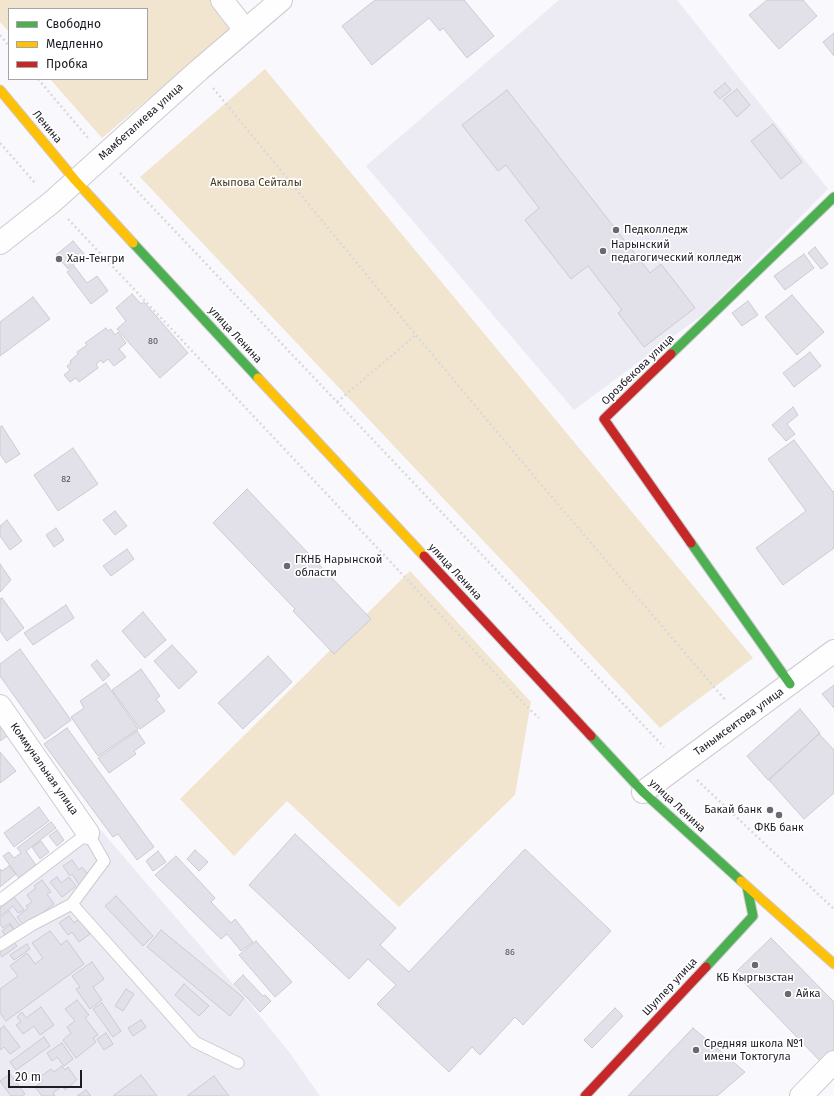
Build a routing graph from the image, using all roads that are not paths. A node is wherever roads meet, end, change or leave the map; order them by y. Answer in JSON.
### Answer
{"nodes":[{"id":1,"x":222,"y":0,"type":"edge"},
{"id":2,"x":281,"y":0,"type":"edge"},
{"id":3,"x":245,"y":30,"type":"junction"},
{"id":4,"x":0,"y":90,"type":"edge"},
{"id":5,"x":75,"y":180,"type":"junction"},
{"id":6,"x":834,"y":197,"type":"edge"},
{"id":7,"x":0,"y":243,"type":"edge"},
{"id":8,"x":834,"y":651,"type":"edge"},
{"id":9,"x":790,"y":684,"type":"junction"},
{"id":10,"x":0,"y":706,"type":"edge"},
{"id":11,"x":643,"y":792,"type":"junction"},
{"id":12,"x":88,"y":833,"type":"junction"},
{"id":13,"x":747,"y":887,"type":"junction"},
{"id":14,"x":0,"y":900,"type":"edge"},
{"id":15,"x":72,"y":904,"type":"junction"},
{"id":16,"x":0,"y":945,"type":"edge"},
{"id":17,"x":834,"y":964,"type":"edge"},
{"id":18,"x":834,"y":1062,"type":"edge"},
{"id":19,"x":238,"y":1063,"type":"dead end"},
{"id":20,"x":585,"y":1096,"type":"edge"},
{"id":21,"x":800,"y":1096,"type":"edge"}],
"edges":[{"from":1,"to":3,"type":"street"},
{"from":2,"to":3,"type":"street","name":"Мамбеталиева улица"},
{"from":3,"to":5,"type":"street","name":"Мамбеталиева улица"},
{"from":4,"to":5,"type":"main road","name":"Ленина"},
{"from":5,"to":7,"type":"street","name":"Мамбеталиева улица"},
{"from":5,"to":11,"type":"main road","name":"улица Ленина"},
{"from":6,"to":9,"type":"main road","name":"Орозбекова улица"},
{"from":8,"to":9,"type":"street","name":"Танымсеитова улица"},
{"from":9,"to":11,"type":"street","name":"Танымсеитова улица"},
{"from":10,"to":12,"type":"street","name":"Коммунальная улица"},
{"from":11,"to":13,"type":"main road","name":"улица Ленина"},
{"from":12,"to":14,"type":"lane"},
{"from":12,"to":15,"type":"lane"},
{"from":13,"to":17,"type":"main road","name":"улица Ленина"},
{"from":13,"to":20,"type":"main road","name":"Шуллер улица"},
{"from":15,"to":16,"type":"lane"},
{"from":15,"to":19,"type":"lane"},
{"from":18,"to":21,"type":"street"}]}
